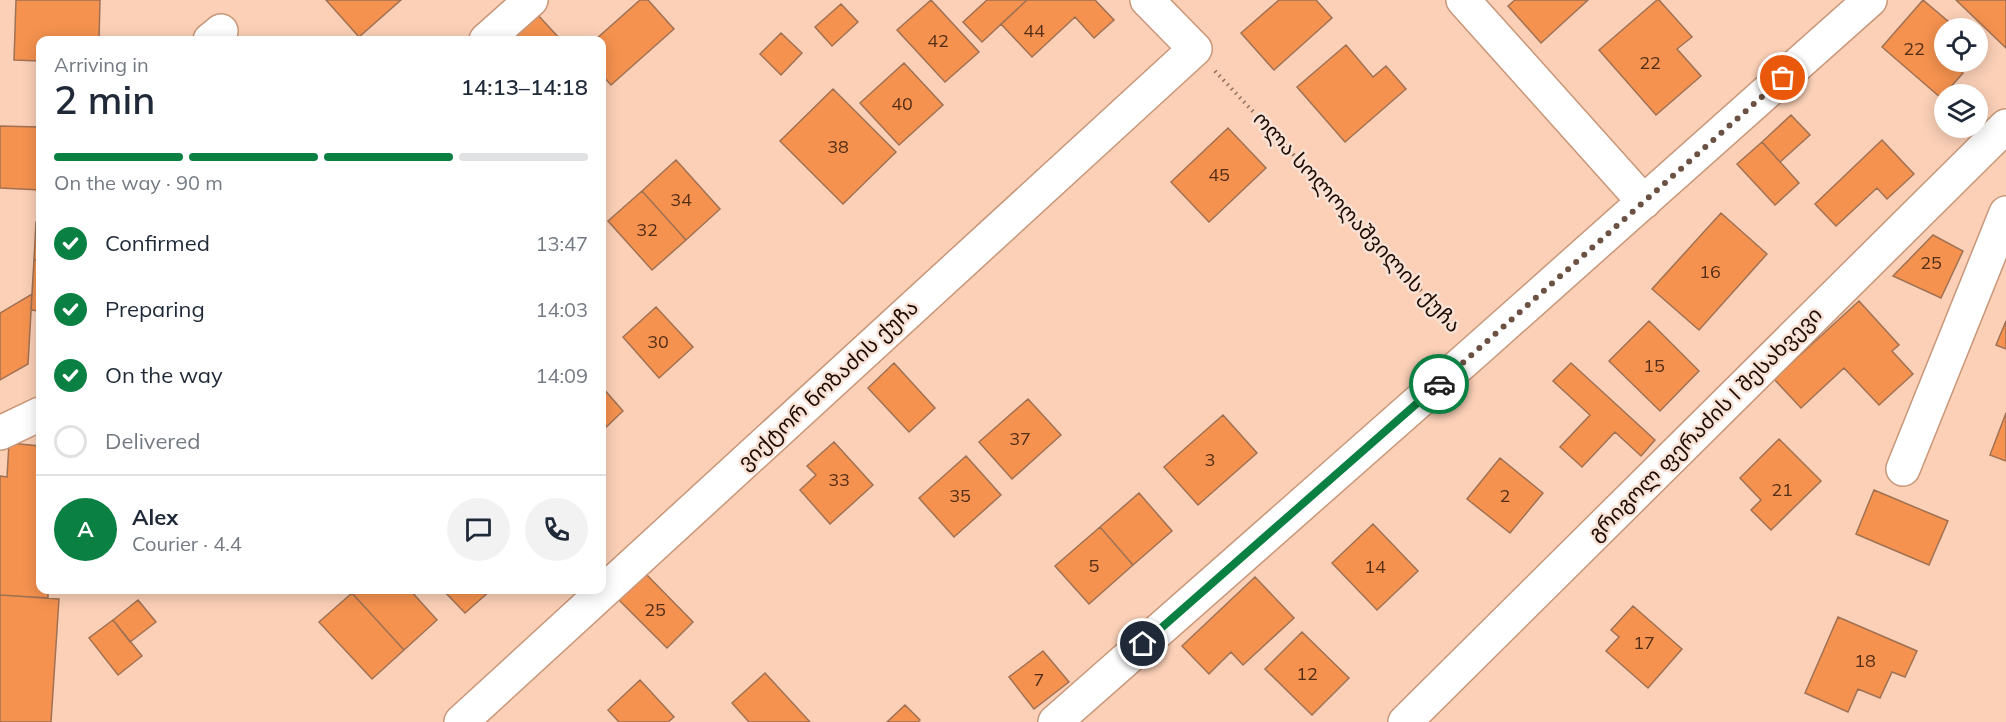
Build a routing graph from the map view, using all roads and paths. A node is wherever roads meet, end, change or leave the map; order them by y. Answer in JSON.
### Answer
{"nodes":[{"id":1,"x":531,"y":0,"type":"edge"},
{"id":2,"x":1147,"y":0,"type":"edge"},
{"id":3,"x":1462,"y":0,"type":"edge"},
{"id":4,"x":1870,"y":0,"type":"edge"},
{"id":5,"x":490,"y":36,"type":"edge"},
{"id":6,"x":1195,"y":49,"type":"junction"},
{"id":7,"x":2002,"y":137,"type":"edge"},
{"id":8,"x":1644,"y":202,"type":"junction"},
{"id":9,"x":2006,"y":213,"type":"edge"},
{"id":10,"x":1478,"y":350,"type":"junction"},
{"id":11,"x":36,"y":416,"type":"edge"},
{"id":12,"x":0,"y":434,"type":"edge"},
{"id":13,"x":1903,"y":469,"type":"dead end"},
{"id":14,"x":606,"y":589,"type":"edge"},
{"id":15,"x":601,"y":594,"type":"edge"},
{"id":16,"x":461,"y":722,"type":"edge"},
{"id":17,"x":1055,"y":722,"type":"edge"},
{"id":18,"x":1405,"y":722,"type":"edge"}],
"edges":[{"from":1,"to":5,"type":"street"},
{"from":2,"to":6,"type":"street"},
{"from":3,"to":8,"type":"street"},
{"from":4,"to":8,"type":"street","name":"ოლა სოლოღაშვილის ქუჩა"},
{"from":6,"to":10,"type":"path","name":"ოლა სოლოღაშვილის ქუჩა"},
{"from":6,"to":14,"type":"street","name":"ვიქტორ ნოზაძის ქუჩა"},
{"from":7,"to":18,"type":"street","name":"გრიგოლ ფერაძის I შესახვევი"},
{"from":8,"to":10,"type":"street","name":"ოლა სოლოღაშვილის ქუჩა"},
{"from":9,"to":13,"type":"street"},
{"from":10,"to":17,"type":"street"},
{"from":11,"to":12,"type":"street"},
{"from":15,"to":16,"type":"street","name":"ვიქტორ ნოზაძის ქუჩა"}]}
